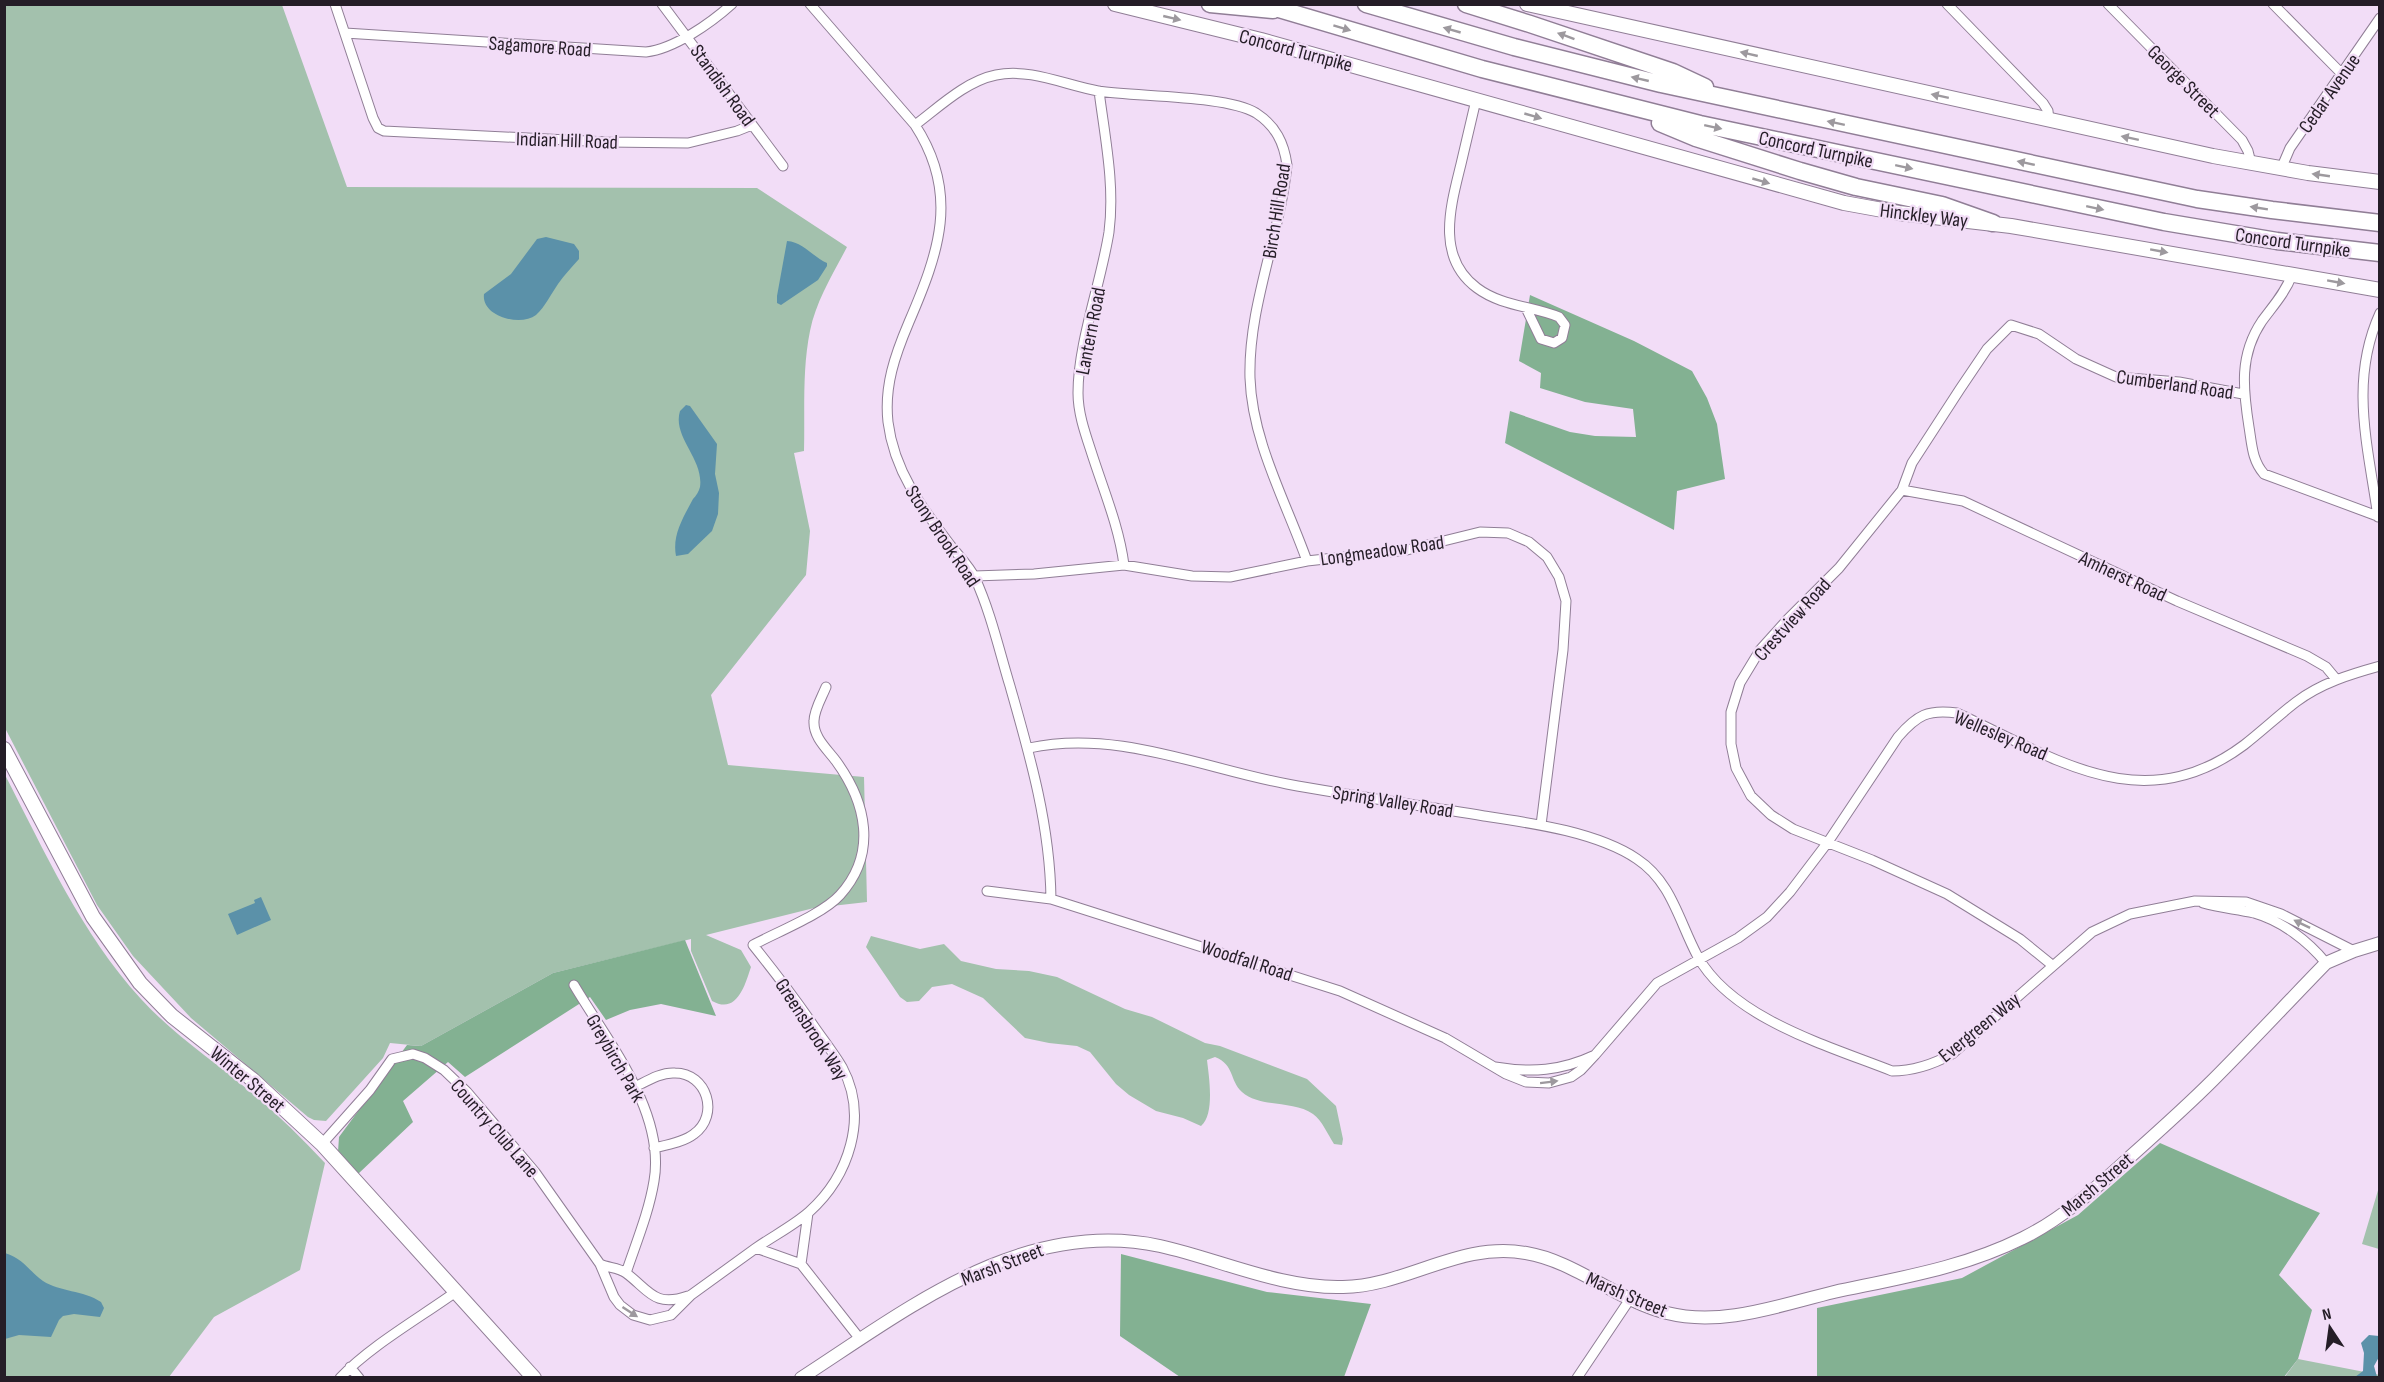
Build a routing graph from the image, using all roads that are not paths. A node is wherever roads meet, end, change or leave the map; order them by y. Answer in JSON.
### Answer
{"nodes":[{"id":1,"x":335,"y":4,"type":"edge"},
{"id":2,"x":663,"y":4,"type":"edge"},
{"id":3,"x":810,"y":4,"type":"edge"},
{"id":4,"x":1115,"y":4,"type":"edge"},
{"id":5,"x":1210,"y":4,"type":"edge"},
{"id":6,"x":1262,"y":4,"type":"edge"},
{"id":7,"x":1366,"y":4,"type":"edge"},
{"id":8,"x":1466,"y":4,"type":"edge"},
{"id":9,"x":1527,"y":4,"type":"edge"},
{"id":10,"x":1947,"y":4,"type":"edge"},
{"id":11,"x":2108,"y":4,"type":"edge"},
{"id":12,"x":2272,"y":4,"type":"edge"},
{"id":13,"x":728,"y":8,"type":"edge"},
{"id":14,"x":1286,"y":12,"type":"junction"},
{"id":15,"x":2379,"y":18,"type":"edge"},
{"id":16,"x":345,"y":33,"type":"junction"},
{"id":17,"x":687,"y":36,"type":"junction"},
{"id":18,"x":2342,"y":74,"type":"junction"},
{"id":19,"x":1099,"y":91,"type":"junction"},
{"id":20,"x":1476,"y":100,"type":"junction"},
{"id":21,"x":1738,"y":102,"type":"junction"},
{"id":22,"x":1615,"y":104,"type":"junction"},
{"id":23,"x":2049,"y":120,"type":"junction"},
{"id":24,"x":752,"y":125,"type":"junction"},
{"id":25,"x":915,"y":125,"type":"junction"},
{"id":26,"x":2251,"y":163,"type":"junction"},
{"id":27,"x":783,"y":166,"type":"dead end"},
{"id":28,"x":2280,"y":169,"type":"junction"},
{"id":29,"x":2379,"y":182,"type":"edge"},
{"id":30,"x":1993,"y":223,"type":"junction"},
{"id":31,"x":2379,"y":223,"type":"edge"},
{"id":32,"x":2379,"y":253,"type":"edge"},
{"id":33,"x":2292,"y":275,"type":"junction"},
{"id":34,"x":2379,"y":290,"type":"edge"},
{"id":35,"x":1526,"y":308,"type":"junction"},
{"id":36,"x":2379,"y":313,"type":"edge"},
{"id":37,"x":2012,"y":326,"type":"joint"},
{"id":38,"x":2243,"y":394,"type":"junction"},
{"id":39,"x":1902,"y":490,"type":"junction"},
{"id":40,"x":2379,"y":517,"type":"edge"},
{"id":41,"x":1307,"y":561,"type":"junction"},
{"id":42,"x":1124,"y":565,"type":"junction"},
{"id":43,"x":974,"y":576,"type":"junction"},
{"id":44,"x":2379,"y":666,"type":"edge"},
{"id":45,"x":2336,"y":679,"type":"junction"},
{"id":46,"x":826,"y":687,"type":"dead end"},
{"id":47,"x":1029,"y":748,"type":"junction"},
{"id":48,"x":4,"y":749,"type":"edge"},
{"id":49,"x":1541,"y":825,"type":"junction"},
{"id":50,"x":1828,"y":842,"type":"junction"},
{"id":51,"x":987,"y":891,"type":"dead end"},
{"id":52,"x":1051,"y":899,"type":"junction"},
{"id":53,"x":2195,"y":901,"type":"junction"},
{"id":54,"x":2379,"y":943,"type":"edge"},
{"id":55,"x":2354,"y":951,"type":"junction"},
{"id":56,"x":1699,"y":958,"type":"junction"},
{"id":57,"x":2326,"y":963,"type":"junction"},
{"id":58,"x":2052,"y":965,"type":"junction"},
{"id":59,"x":574,"y":985,"type":"dead end"},
{"id":60,"x":635,"y":1087,"type":"junction"},
{"id":61,"x":322,"y":1144,"type":"junction"},
{"id":62,"x":654,"y":1148,"type":"junction"},
{"id":63,"x":808,"y":1213,"type":"junction"},
{"id":64,"x":756,"y":1248,"type":"junction"},
{"id":65,"x":600,"y":1264,"type":"junction"},
{"id":66,"x":801,"y":1264,"type":"junction"},
{"id":67,"x":626,"y":1273,"type":"junction"},
{"id":68,"x":457,"y":1291,"type":"junction"},
{"id":69,"x":691,"y":1295,"type":"junction"},
{"id":70,"x":1630,"y":1299,"type":"junction"},
{"id":71,"x":860,"y":1339,"type":"junction"},
{"id":72,"x":350,"y":1367,"type":"junction"},
{"id":73,"x":340,"y":1377,"type":"edge"},
{"id":74,"x":359,"y":1377,"type":"edge"},
{"id":75,"x":534,"y":1377,"type":"edge"},
{"id":76,"x":801,"y":1377,"type":"edge"},
{"id":77,"x":1577,"y":1377,"type":"edge"}],
"edges":[{"from":1,"to":16,"type":"street"},
{"from":2,"to":17,"type":"street","name":"Standish Road"},
{"from":3,"to":25,"type":"street","name":"Stony Brook Road"},
{"from":4,"to":20,"type":"main road","name":"Concord Turnpike","one_way":true},
{"from":5,"to":14,"type":"highway"},
{"from":6,"to":14,"type":"highway","name":"Concord Turnpike"},
{"from":21,"to":7,"type":"highway","name":"Concord Turnpike","one_way":true},
{"from":21,"to":8,"type":"highway","one_way":true},
{"from":23,"to":9,"type":"main road","one_way":true},
{"from":10,"to":23,"type":"street"},
{"from":11,"to":26,"type":"street","name":"George Street"},
{"from":12,"to":18,"type":"street"},
{"from":13,"to":17,"type":"street","name":"Sagamore Road"},
{"from":14,"to":22,"type":"highway","name":"Concord Turnpike","one_way":true},
{"from":15,"to":18,"type":"street","name":"Cedar Avenue"},
{"from":16,"to":17,"type":"street","name":"Sagamore Road"},
{"from":16,"to":24,"type":"street","name":"Indian Hill Road"},
{"from":17,"to":24,"type":"street","name":"Standish Road"},
{"from":18,"to":28,"type":"street","name":"Cedar Avenue"},
{"from":19,"to":25,"type":"street","name":"Birch Hill Road"},
{"from":19,"to":41,"type":"street","name":"Birch Hill Road"},
{"from":19,"to":42,"type":"street","name":"Lantern Road"},
{"from":20,"to":30,"type":"main road","name":"Hinckley Way","one_way":true},
{"from":20,"to":35,"type":"street"},
{"from":31,"to":21,"type":"highway","name":"Concord Turnpike","one_way":true},
{"from":22,"to":30,"type":"highway"},
{"from":22,"to":32,"type":"highway","name":"Concord Turnpike","one_way":true},
{"from":26,"to":23,"type":"main road","one_way":true},
{"from":24,"to":27,"type":"street","name":"Standish Road"},
{"from":25,"to":43,"type":"street","name":"Stony Brook Road"},
{"from":26,"to":28,"type":"main road"},
{"from":29,"to":28,"type":"main road","one_way":true},
{"from":30,"to":33,"type":"main road","name":"Hinckley Way","one_way":true},
{"from":33,"to":34,"type":"main road","name":"Hinckley Way","one_way":true},
{"from":33,"to":38,"type":"street"},
{"from":35,"to":35,"type":"street"},
{"from":36,"to":40,"type":"street"},
{"from":37,"to":38,"type":"street","name":"Cumberland Road"},
{"from":37,"to":39,"type":"street","name":"Crestview Road"},
{"from":38,"to":40,"type":"street"},
{"from":39,"to":45,"type":"street","name":"Amherst Road"},
{"from":39,"to":50,"type":"street","name":"Crestview Road"},
{"from":41,"to":42,"type":"street","name":"Longmeadow Road"},
{"from":41,"to":49,"type":"street","name":"Longmeadow Road"},
{"from":42,"to":43,"type":"street","name":"Longmeadow Road"},
{"from":43,"to":47,"type":"street","name":"Stony Brook Road"},
{"from":44,"to":45,"type":"street","name":"Wellesley Road"},
{"from":45,"to":50,"type":"street","name":"Wellesley Road"},
{"from":46,"to":63,"type":"street","name":"Greensbrook Way"},
{"from":47,"to":49,"type":"street","name":"Spring Valley Road"},
{"from":47,"to":52,"type":"street","name":"Stony Brook Road"},
{"from":48,"to":61,"type":"main road","name":"Winter Street"},
{"from":49,"to":56,"type":"street","name":"Spring Valley Road"},
{"from":50,"to":56,"type":"street","name":"Wellesley Road"},
{"from":50,"to":58,"type":"street","name":"Crestview Road"},
{"from":51,"to":52,"type":"street","name":"Woodfall Road"},
{"from":52,"to":56,"type":"street","name":"Woodfall Road"},
{"from":55,"to":53,"type":"street","name":"Evergreen Way","one_way":true},
{"from":53,"to":57,"type":"street","name":"Evergreen Way"},
{"from":53,"to":58,"type":"street","name":"Evergreen Way"},
{"from":54,"to":55,"type":"street","name":"Marsh Street"},
{"from":55,"to":57,"type":"street","name":"Marsh Street"},
{"from":56,"to":58,"type":"street","name":"Evergreen Way"},
{"from":57,"to":70,"type":"street","name":"Marsh Street"},
{"from":59,"to":60,"type":"street","name":"Greybirch Park"},
{"from":60,"to":62,"type":"street","name":"Greybirch Park"},
{"from":60,"to":62,"type":"street"},
{"from":61,"to":65,"type":"street","name":"Country Club Lane"},
{"from":61,"to":68,"type":"main road","name":"Winter Street"},
{"from":62,"to":67,"type":"street","name":"Greybirch Park"},
{"from":63,"to":64,"type":"street","name":"Country Club Lane"},
{"from":63,"to":66,"type":"street"},
{"from":64,"to":66,"type":"street"},
{"from":64,"to":69,"type":"street","name":"Country Club Lane"},
{"from":65,"to":67,"type":"street"},
{"from":65,"to":69,"type":"street","name":"Country Club Lane","one_way":true},
{"from":66,"to":71,"type":"street"},
{"from":67,"to":69,"type":"street"},
{"from":68,"to":72,"type":"street"},
{"from":68,"to":75,"type":"main road","name":"Winter Street"},
{"from":70,"to":71,"type":"street","name":"Marsh Street"},
{"from":70,"to":77,"type":"street"},
{"from":71,"to":76,"type":"street","name":"Marsh Street"},
{"from":72,"to":73,"type":"street"},
{"from":72,"to":74,"type":"street"}]}
